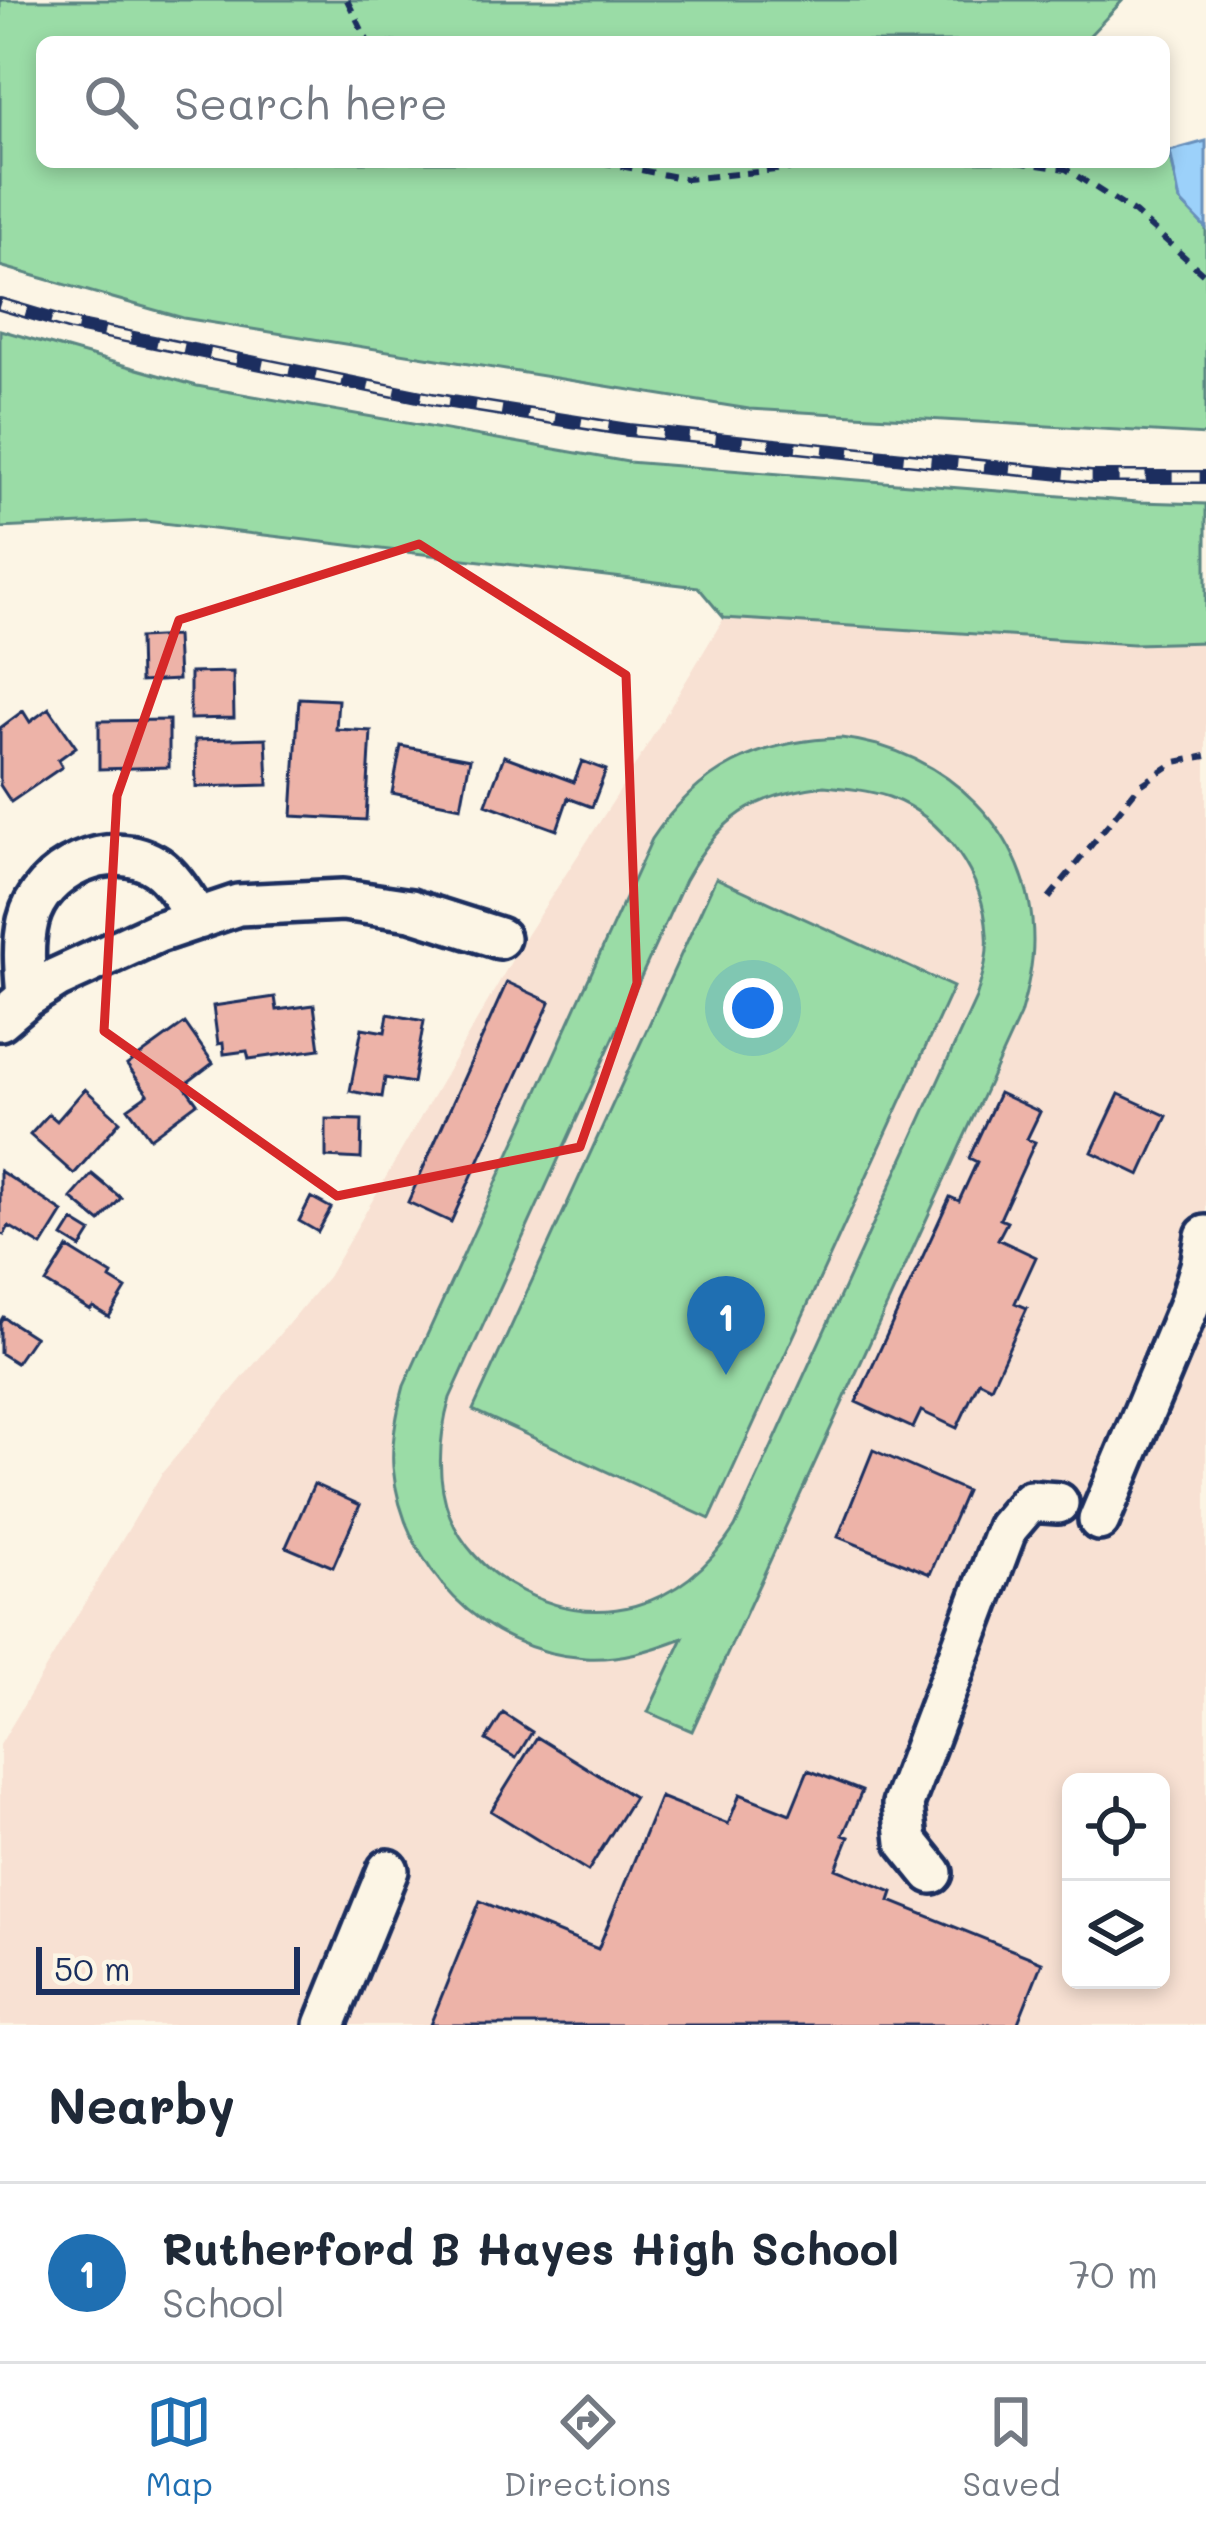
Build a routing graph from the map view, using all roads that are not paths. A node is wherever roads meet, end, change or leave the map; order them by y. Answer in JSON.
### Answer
{"nodes":[{"id":1,"x":198,"y":919,"type":"junction"},
{"id":2,"x":500,"y":938,"type":"dead end"},
{"id":3,"x":13,"y":1009,"type":"edge"},
{"id":4,"x":1206,"y":1236,"type":"edge"},
{"id":5,"x":1058,"y":1503,"type":"dead end"},
{"id":6,"x":1099,"y":1520,"type":"dead end"},
{"id":7,"x":388,"y":1870,"type":"dead end"},
{"id":8,"x":932,"y":1873,"type":"dead end"},
{"id":9,"x":325,"y":2025,"type":"edge"}],
"edges":[{"from":1,"to":2,"type":"street"},
{"from":1,"to":3,"type":"street"},
{"from":1,"to":3,"type":"street"},
{"from":4,"to":6,"type":"street"},
{"from":5,"to":8,"type":"street"},
{"from":7,"to":9,"type":"street"}]}
